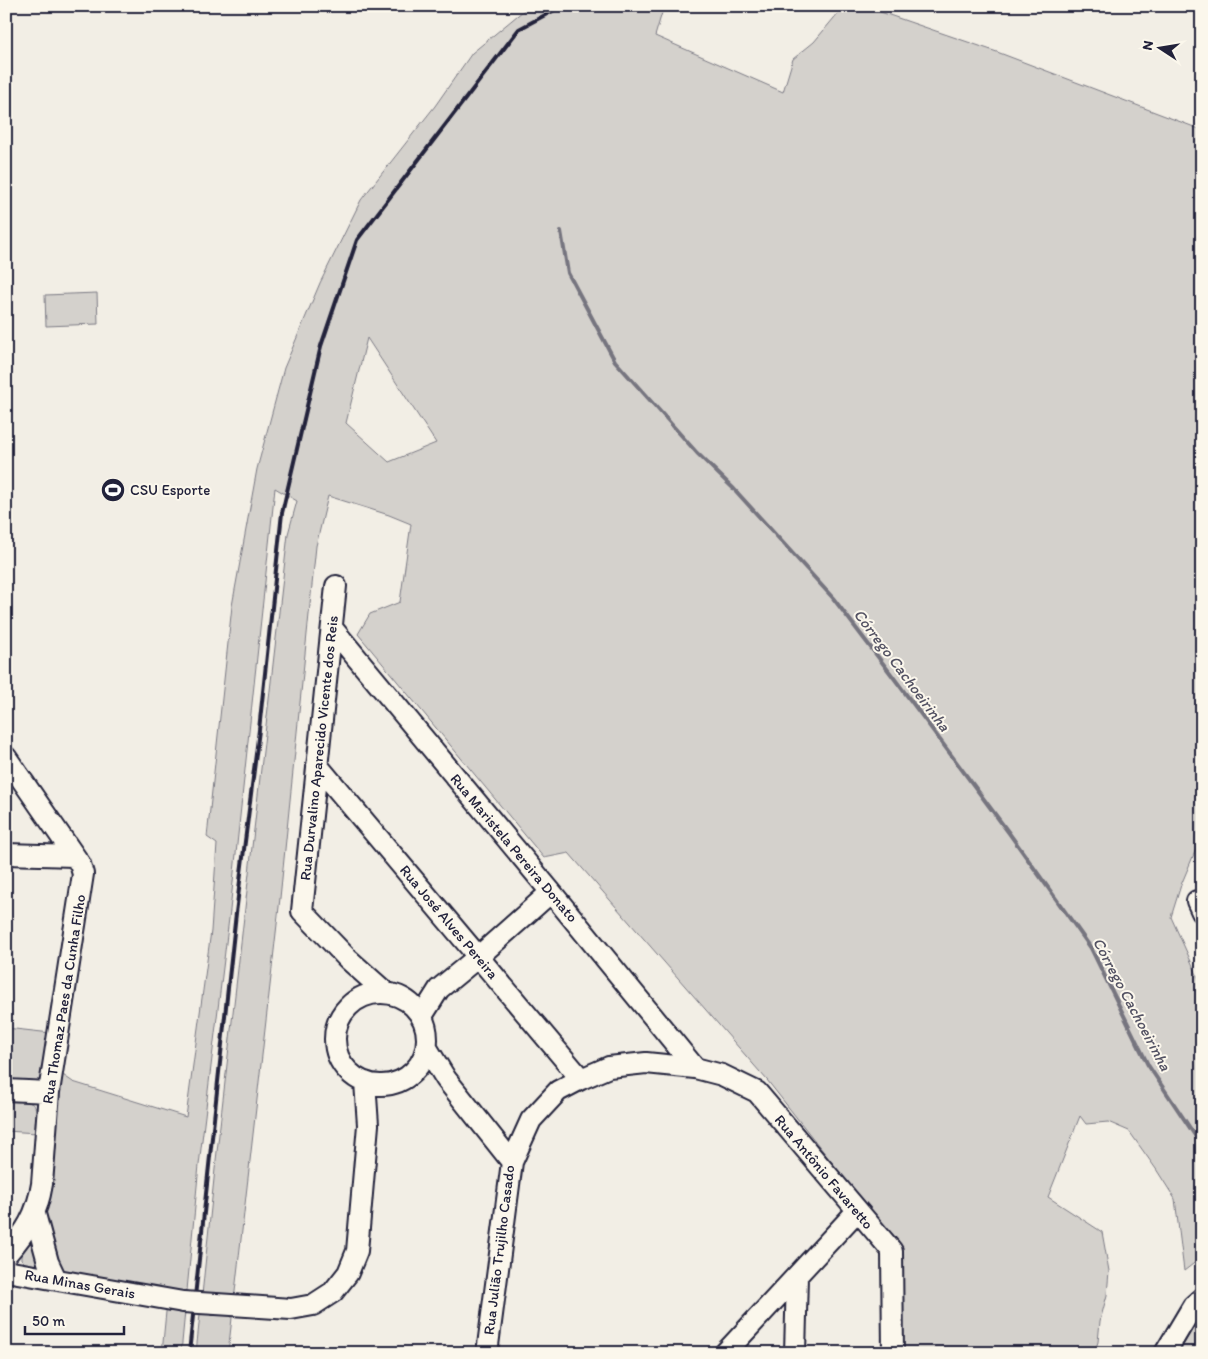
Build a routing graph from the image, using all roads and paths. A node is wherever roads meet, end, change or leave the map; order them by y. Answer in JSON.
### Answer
{"nodes":[{"id":1,"x":336,"y":586,"type":"dead end"},
{"id":2,"x":332,"y":628,"type":"junction"},
{"id":3,"x":6,"y":757,"type":"edge"},
{"id":4,"x":318,"y":765,"type":"junction"},
{"id":5,"x":6,"y":854,"type":"edge"},
{"id":6,"x":74,"y":856,"type":"junction"},
{"id":7,"x":551,"y":892,"type":"junction"},
{"id":8,"x":478,"y":957,"type":"junction"},
{"id":9,"x":348,"y":959,"type":"junction"},
{"id":10,"x":439,"y":989,"type":"junction"},
{"id":11,"x":385,"y":992,"type":"junction"},
{"id":12,"x":357,"y":1000,"type":"junction"},
{"id":13,"x":406,"y":1000,"type":"junction"},
{"id":14,"x":422,"y":1016,"type":"junction"},
{"id":15,"x":427,"y":1048,"type":"junction"},
{"id":16,"x":695,"y":1068,"type":"junction"},
{"id":17,"x":416,"y":1069,"type":"junction"},
{"id":18,"x":446,"y":1079,"type":"junction"},
{"id":19,"x":581,"y":1079,"type":"junction"},
{"id":20,"x":365,"y":1082,"type":"junction"},
{"id":21,"x":386,"y":1085,"type":"junction"},
{"id":22,"x":6,"y":1090,"type":"edge"},
{"id":23,"x":48,"y":1092,"type":"junction"},
{"id":24,"x":368,"y":1125,"type":"junction"},
{"id":25,"x":512,"y":1162,"type":"junction"},
{"id":26,"x":858,"y":1211,"type":"junction"},
{"id":27,"x":35,"y":1214,"type":"junction"},
{"id":28,"x":6,"y":1255,"type":"edge"},
{"id":29,"x":6,"y":1271,"type":"edge"},
{"id":30,"x":797,"y":1276,"type":"junction"},
{"id":31,"x":56,"y":1279,"type":"junction"},
{"id":32,"x":1202,"y":1298,"type":"edge"},
{"id":33,"x":487,"y":1353,"type":"edge"},
{"id":34,"x":725,"y":1353,"type":"edge"},
{"id":35,"x":795,"y":1353,"type":"edge"},
{"id":36,"x":893,"y":1353,"type":"edge"},
{"id":37,"x":1165,"y":1353,"type":"edge"}],
"edges":[{"from":1,"to":2,"type":"street","name":"Rua Durvalino Aparecido Vicente dos Reis"},
{"from":2,"to":4,"type":"street","name":"Rua Durvalino Aparecido Vicente dos Reis"},
{"from":2,"to":7,"type":"street","name":"Rua Maristela Pereira Donato"},
{"from":3,"to":6,"type":"street","name":"Rua Thomaz Paes da Cunha Filho"},
{"from":4,"to":8,"type":"street","name":"Rua José Alves Pereira"},
{"from":4,"to":9,"type":"street","name":"Rua Durvalino Aparecido Vicente dos Reis"},
{"from":5,"to":6,"type":"street"},
{"from":6,"to":23,"type":"street","name":"Rua Thomaz Paes da Cunha Filho"},
{"from":7,"to":8,"type":"street"},
{"from":7,"to":16,"type":"street","name":"Rua Maristela Pereira Donato"},
{"from":8,"to":10,"type":"street"},
{"from":8,"to":19,"type":"street","name":"Rua José Alves Pereira"},
{"from":9,"to":11,"type":"street"},
{"from":9,"to":12,"type":"street"},
{"from":10,"to":13,"type":"street"},
{"from":10,"to":14,"type":"street"},
{"from":11,"to":12,"type":"street"},
{"from":11,"to":13,"type":"street"},
{"from":12,"to":20,"type":"street"},
{"from":13,"to":14,"type":"street"},
{"from":14,"to":15,"type":"street"},
{"from":15,"to":17,"type":"street"},
{"from":15,"to":18,"type":"street","name":"Rua Julião Trujilho Casado"},
{"from":16,"to":19,"type":"street"},
{"from":16,"to":26,"type":"street","name":"Rua Antônio Favaretto"},
{"from":17,"to":18,"type":"street"},
{"from":17,"to":21,"type":"street"},
{"from":18,"to":25,"type":"street","name":"Rua Julião Trujilho Casado"},
{"from":19,"to":25,"type":"street"},
{"from":20,"to":21,"type":"street"},
{"from":20,"to":24,"type":"street"},
{"from":21,"to":24,"type":"street"},
{"from":22,"to":23,"type":"street"},
{"from":23,"to":27,"type":"street","name":"Rua Thomaz Paes da Cunha Filho"},
{"from":24,"to":31,"type":"street","name":"Rua Minas Gerais","bridge":true},
{"from":25,"to":33,"type":"street","name":"Rua Julião Trujilho Casado"},
{"from":26,"to":30,"type":"street"},
{"from":26,"to":36,"type":"street","name":"Rua Antônio Favaretto"},
{"from":27,"to":28,"type":"street","name":"Rua Thomaz Paes da Cunha Filho"},
{"from":27,"to":31,"type":"street"},
{"from":29,"to":31,"type":"street","name":"Rua Minas Gerais"},
{"from":30,"to":34,"type":"street"},
{"from":30,"to":35,"type":"street"},
{"from":32,"to":37,"type":"street"}]}
